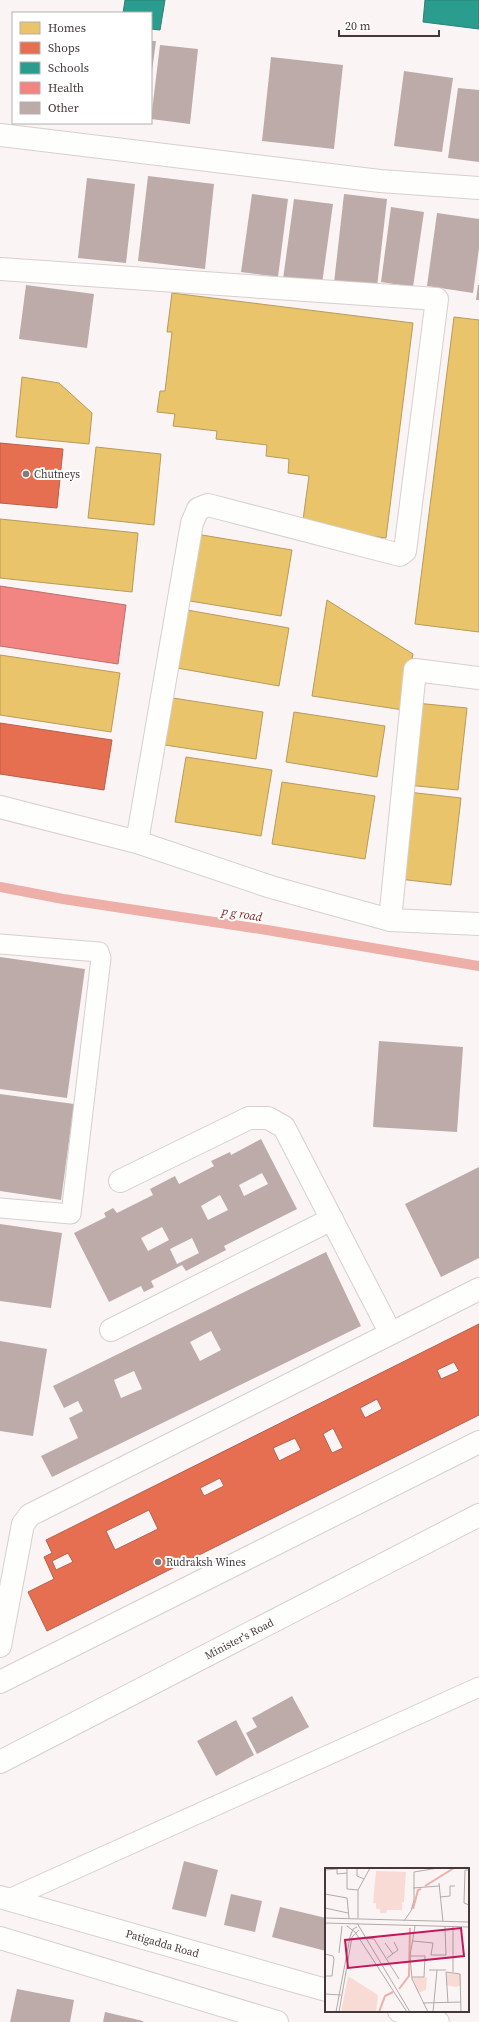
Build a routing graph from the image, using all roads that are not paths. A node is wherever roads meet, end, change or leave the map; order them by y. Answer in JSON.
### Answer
{"nodes":[{"id":1,"x":0,"y":135,"type":"edge"},
{"id":2,"x":479,"y":188,"type":"edge"},
{"id":3,"x":0,"y":269,"type":"edge"},
{"id":4,"x":479,"y":678,"type":"edge"},
{"id":5,"x":0,"y":807,"type":"edge"},
{"id":6,"x":137,"y":842,"type":"junction"},
{"id":7,"x":390,"y":920,"type":"junction"},
{"id":8,"x":479,"y":924,"type":"edge"},
{"id":9,"x":0,"y":944,"type":"edge"},
{"id":10,"x":120,"y":1181,"type":"dead end"},
{"id":11,"x":0,"y":1208,"type":"edge"},
{"id":12,"x":332,"y":1219,"type":"junction"},
{"id":13,"x":479,"y":1289,"type":"edge"},
{"id":14,"x":112,"y":1330,"type":"dead end"},
{"id":15,"x":390,"y":1332,"type":"junction"},
{"id":16,"x":479,"y":1442,"type":"edge"},
{"id":17,"x":479,"y":1515,"type":"edge"},
{"id":18,"x":0,"y":1646,"type":"edge"},
{"id":19,"x":0,"y":1682,"type":"edge"},
{"id":20,"x":479,"y":1687,"type":"edge"},
{"id":21,"x":0,"y":1762,"type":"edge"},
{"id":22,"x":4,"y":1898,"type":"edge"},
{"id":23,"x":0,"y":1938,"type":"edge"},
{"id":24,"x":325,"y":1990,"type":"edge"},
{"id":25,"x":403,"y":2012,"type":"edge"},
{"id":26,"x":277,"y":2022,"type":"edge"},
{"id":27,"x":438,"y":2022,"type":"edge"}],
"edges":[{"from":1,"to":2,"type":"street"},
{"from":3,"to":6,"type":"street"},
{"from":4,"to":7,"type":"street"},
{"from":5,"to":6,"type":"street"},
{"from":6,"to":7,"type":"street"},
{"from":7,"to":8,"type":"street"},
{"from":9,"to":11,"type":"lane"},
{"from":10,"to":12,"type":"street"},
{"from":12,"to":14,"type":"street"},
{"from":12,"to":15,"type":"street"},
{"from":13,"to":15,"type":"street"},
{"from":15,"to":18,"type":"street"},
{"from":16,"to":19,"type":"street"},
{"from":17,"to":21,"type":"street","name":"Minister's Road"},
{"from":20,"to":22,"type":"lane"},
{"from":22,"to":24,"type":"street","name":"Patigadda Road"},
{"from":23,"to":26,"type":"street"},
{"from":25,"to":27,"type":"street"}]}
